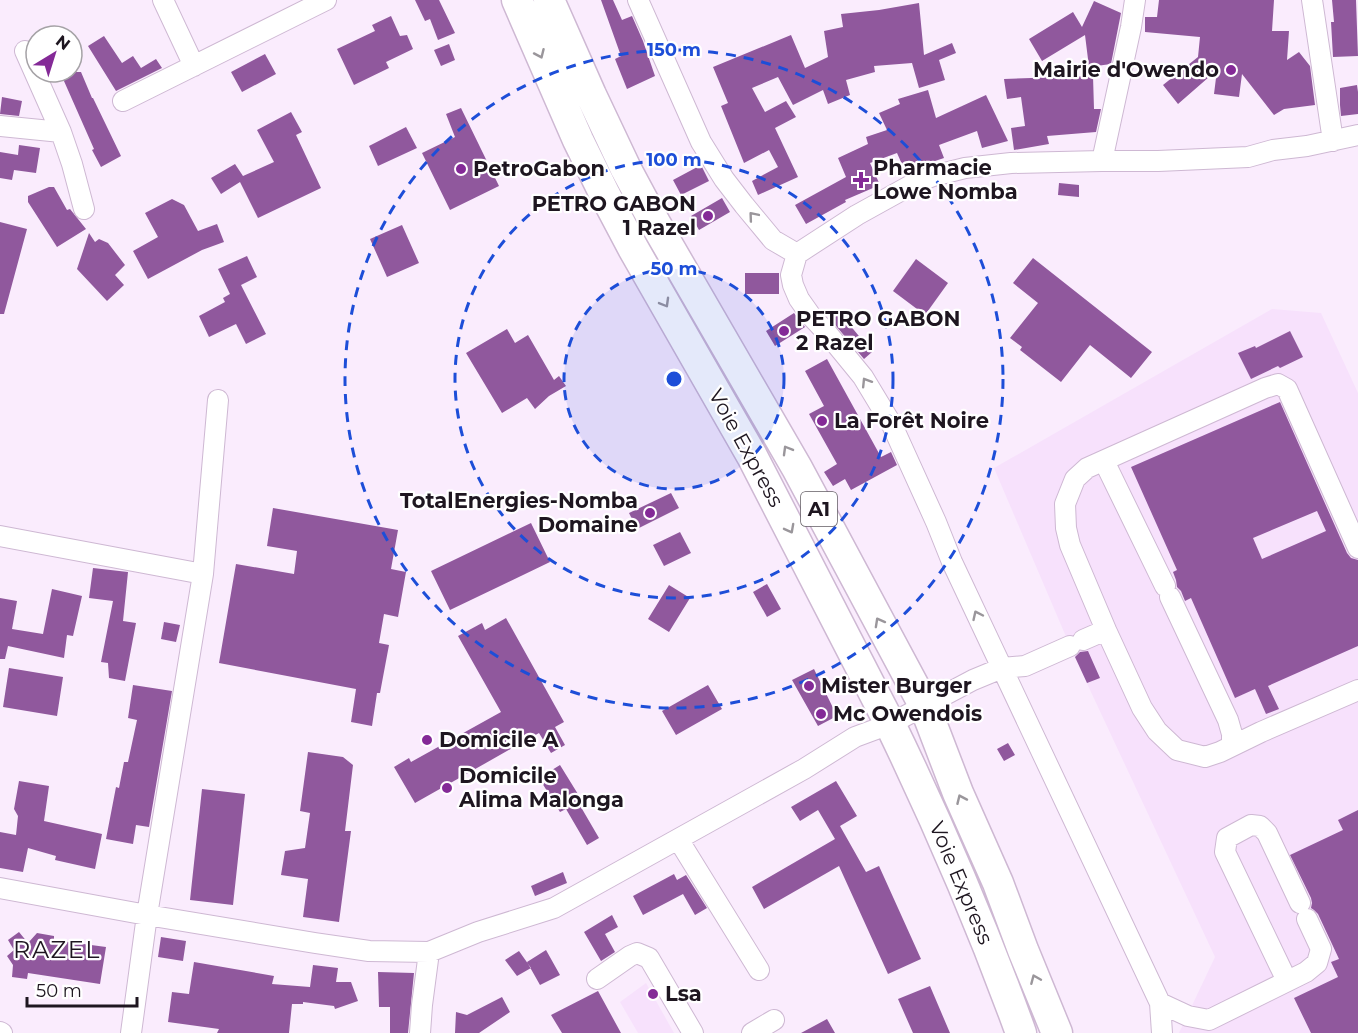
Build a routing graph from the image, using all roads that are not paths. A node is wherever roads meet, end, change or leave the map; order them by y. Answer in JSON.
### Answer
{"nodes":[{"id":1,"x":163,"y":0,"type":"edge"},
{"id":2,"x":326,"y":0,"type":"edge"},
{"id":3,"x":517,"y":0,"type":"edge"},
{"id":4,"x":549,"y":0,"type":"edge"},
{"id":5,"x":638,"y":0,"type":"edge"},
{"id":6,"x":1135,"y":0,"type":"edge"},
{"id":7,"x":1312,"y":0,"type":"edge"},
{"id":8,"x":194,"y":66,"type":"junction"},
{"id":9,"x":40,"y":84,"type":"edge"},
{"id":10,"x":123,"y":101,"type":"dead end"},
{"id":11,"x":0,"y":126,"type":"edge"},
{"id":12,"x":61,"y":132,"type":"junction"},
{"id":13,"x":1358,"y":135,"type":"edge"},
{"id":14,"x":1333,"y":141,"type":"junction"},
{"id":15,"x":1102,"y":161,"type":"junction"},
{"id":16,"x":84,"y":210,"type":"dead end"},
{"id":17,"x":797,"y":254,"type":"junction"},
{"id":18,"x":218,"y":400,"type":"dead end"},
{"id":19,"x":1104,"y":461,"type":"junction"},
{"id":20,"x":0,"y":536,"type":"edge"},
{"id":21,"x":1358,"y":548,"type":"edge"},
{"id":22,"x":203,"y":574,"type":"junction"},
{"id":23,"x":1106,"y":630,"type":"junction"},
{"id":24,"x":1002,"y":668,"type":"junction"},
{"id":25,"x":1358,"y":690,"type":"edge"},
{"id":26,"x":925,"y":707,"type":"junction"},
{"id":27,"x":890,"y":724,"type":"junction"},
{"id":28,"x":1232,"y":746,"type":"junction"},
{"id":29,"x":678,"y":839,"type":"junction"},
{"id":30,"x":0,"y":888,"type":"edge"},
{"id":31,"x":147,"y":915,"type":"junction"},
{"id":32,"x":429,"y":952,"type":"junction"},
{"id":33,"x":759,"y":970,"type":"dead end"},
{"id":34,"x":597,"y":978,"type":"dead end"},
{"id":35,"x":1287,"y":981,"type":"junction"},
{"id":36,"x":1160,"y":1003,"type":"junction"},
{"id":37,"x":774,"y":1020,"type":"dead end"},
{"id":38,"x":131,"y":1033,"type":"edge"},
{"id":39,"x":420,"y":1033,"type":"edge"},
{"id":40,"x":693,"y":1033,"type":"edge"},
{"id":41,"x":752,"y":1033,"type":"edge"},
{"id":42,"x":1021,"y":1033,"type":"edge"},
{"id":43,"x":1057,"y":1033,"type":"edge"},
{"id":44,"x":1162,"y":1033,"type":"edge"}],
"edges":[{"from":1,"to":8,"type":"street"},
{"from":2,"to":8,"type":"street"},
{"from":3,"to":27,"type":"highway","name":"Voie Express","number":"A1","one_way":true},
{"from":26,"to":4,"type":"highway","number":"A1","one_way":true},
{"from":17,"to":5,"type":"street","one_way":true},
{"from":6,"to":15,"type":"street"},
{"from":7,"to":14,"type":"street"},
{"from":8,"to":10,"type":"street"},
{"from":9,"to":12,"type":"street"},
{"from":11,"to":12,"type":"street"},
{"from":12,"to":16,"type":"street"},
{"from":13,"to":14,"type":"street"},
{"from":14,"to":15,"type":"street"},
{"from":15,"to":17,"type":"street"},
{"from":24,"to":17,"type":"street","one_way":true},
{"from":18,"to":22,"type":"street"},
{"from":19,"to":21,"type":"street"},
{"from":19,"to":23,"type":"street"},
{"from":19,"to":28,"type":"street"},
{"from":20,"to":22,"type":"street"},
{"from":22,"to":31,"type":"street"},
{"from":23,"to":24,"type":"street"},
{"from":23,"to":28,"type":"street"},
{"from":24,"to":26,"type":"street"},
{"from":24,"to":36,"type":"street"},
{"from":25,"to":28,"type":"street"},
{"from":26,"to":27,"type":"street"},
{"from":43,"to":26,"type":"highway","number":"A1","one_way":true},
{"from":27,"to":29,"type":"street"},
{"from":27,"to":42,"type":"highway","name":"Voie Express","number":"A1"},
{"from":29,"to":32,"type":"street"},
{"from":29,"to":33,"type":"street"},
{"from":30,"to":31,"type":"street"},
{"from":31,"to":32,"type":"street"},
{"from":31,"to":38,"type":"street"},
{"from":32,"to":39,"type":"street"},
{"from":34,"to":40,"type":"street"},
{"from":35,"to":35,"type":"street"},
{"from":35,"to":36,"type":"street"},
{"from":36,"to":44,"type":"street"},
{"from":37,"to":41,"type":"street"}]}
